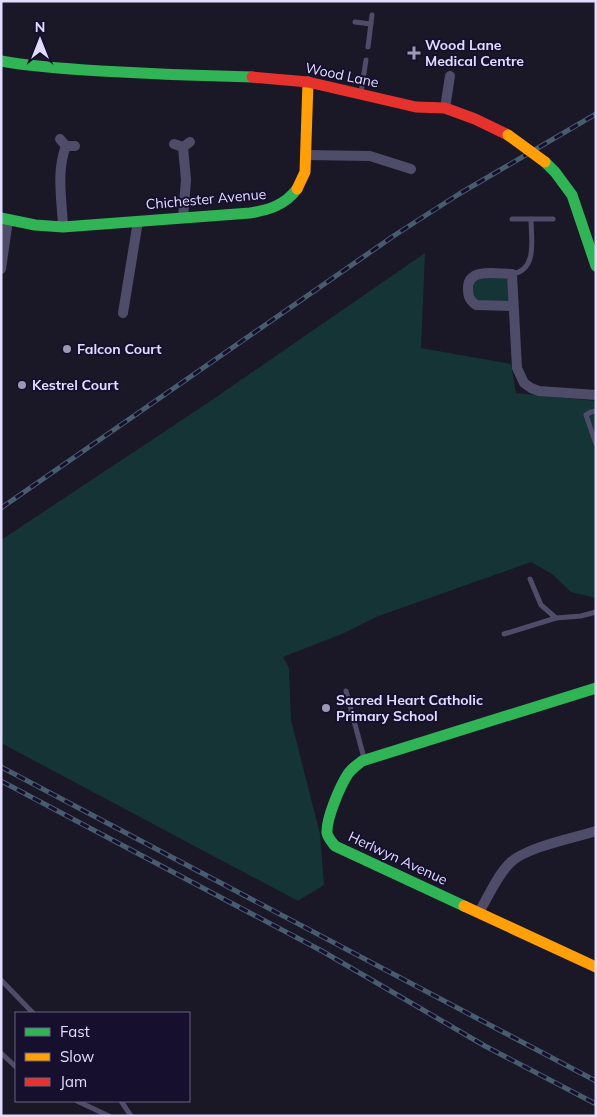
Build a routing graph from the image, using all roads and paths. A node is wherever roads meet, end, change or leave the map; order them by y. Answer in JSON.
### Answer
{"nodes":[{"id":1,"x":372,"y":15,"type":"dead end"},
{"id":2,"x":355,"y":22,"type":"dead end"},
{"id":3,"x":371,"y":24,"type":"junction"},
{"id":4,"x":368,"y":47,"type":"dead end"},
{"id":5,"x":366,"y":60,"type":"dead end"},
{"id":6,"x":1,"y":61,"type":"edge"},
{"id":7,"x":450,"y":76,"type":"dead end"},
{"id":8,"x":308,"y":82,"type":"junction"},
{"id":9,"x":361,"y":94,"type":"junction"},
{"id":10,"x":445,"y":108,"type":"junction"},
{"id":11,"x":67,"y":144,"type":"dead end"},
{"id":12,"x":183,"y":144,"type":"dead end"},
{"id":13,"x":306,"y":155,"type":"junction"},
{"id":14,"x":411,"y":169,"type":"dead end"},
{"id":15,"x":183,"y":218,"type":"junction"},
{"id":16,"x":5,"y":219,"type":"edge"},
{"id":17,"x":512,"y":219,"type":"dead end"},
{"id":18,"x":531,"y":219,"type":"junction"},
{"id":19,"x":553,"y":219,"type":"dead end"},
{"id":20,"x":138,"y":221,"type":"junction"},
{"id":21,"x":63,"y":227,"type":"junction"},
{"id":22,"x":596,"y":266,"type":"edge"},
{"id":23,"x":1,"y":269,"type":"edge"},
{"id":24,"x":512,"y":274,"type":"junction"},
{"id":25,"x":513,"y":306,"type":"junction"},
{"id":26,"x":123,"y":313,"type":"dead end"},
{"id":27,"x":596,"y":395,"type":"edge"},
{"id":28,"x":596,"y":411,"type":"edge"},
{"id":29,"x":596,"y":444,"type":"edge"},
{"id":30,"x":530,"y":579,"type":"dead end"},
{"id":31,"x":596,"y":612,"type":"edge"},
{"id":32,"x":556,"y":618,"type":"junction"},
{"id":33,"x":504,"y":634,"type":"dead end"},
{"id":34,"x":596,"y":688,"type":"edge"},
{"id":35,"x":346,"y":691,"type":"dead end"},
{"id":36,"x":365,"y":760,"type":"junction"},
{"id":37,"x":596,"y":831,"type":"edge"},
{"id":38,"x":479,"y":912,"type":"junction"},
{"id":39,"x":596,"y":967,"type":"edge"},
{"id":40,"x":1,"y":980,"type":"edge"},
{"id":41,"x":32,"y":1012,"type":"edge"},
{"id":42,"x":1,"y":1053,"type":"edge"},
{"id":43,"x":15,"y":1066,"type":"edge"},
{"id":44,"x":79,"y":1102,"type":"edge"},
{"id":45,"x":122,"y":1102,"type":"edge"},
{"id":46,"x":109,"y":1116,"type":"edge"},
{"id":47,"x":130,"y":1116,"type":"edge"}],
"edges":[{"from":1,"to":3,"type":"lane"},
{"from":2,"to":3,"type":"lane"},
{"from":3,"to":4,"type":"lane"},
{"from":5,"to":9,"type":"lane"},
{"from":6,"to":8,"type":"street","name":"Wood Lane"},
{"from":7,"to":10,"type":"street"},
{"from":8,"to":9,"type":"street","name":"Wood Lane"},
{"from":8,"to":13,"type":"street","name":"Chichester Avenue"},
{"from":9,"to":10,"type":"street","name":"Wood Lane"},
{"from":10,"to":22,"type":"street","name":"Wood Lane","bridge":true},
{"from":11,"to":21,"type":"street"},
{"from":12,"to":15,"type":"street"},
{"from":13,"to":14,"type":"street"},
{"from":13,"to":15,"type":"street","name":"Chichester Avenue"},
{"from":15,"to":20,"type":"street","name":"Chichester Avenue"},
{"from":16,"to":21,"type":"street","name":"Chichester Avenue"},
{"from":16,"to":23,"type":"street"},
{"from":17,"to":18,"type":"lane"},
{"from":18,"to":19,"type":"lane"},
{"from":18,"to":24,"type":"lane"},
{"from":20,"to":21,"type":"street","name":"Chichester Avenue"},
{"from":20,"to":26,"type":"street"},
{"from":24,"to":25,"type":"street"},
{"from":24,"to":25,"type":"street"},
{"from":25,"to":27,"type":"street"},
{"from":28,"to":29,"type":"lane"},
{"from":30,"to":32,"type":"lane"},
{"from":31,"to":32,"type":"lane"},
{"from":32,"to":33,"type":"lane"},
{"from":34,"to":36,"type":"street","name":"Herlwyn Avenue"},
{"from":35,"to":36,"type":"lane"},
{"from":36,"to":38,"type":"street","name":"Herlwyn Avenue"},
{"from":37,"to":38,"type":"street"},
{"from":38,"to":39,"type":"street","name":"Herlwyn Avenue"},
{"from":40,"to":41,"type":"lane"},
{"from":42,"to":43,"type":"lane"},
{"from":44,"to":46,"type":"lane"},
{"from":45,"to":47,"type":"lane"}]}
